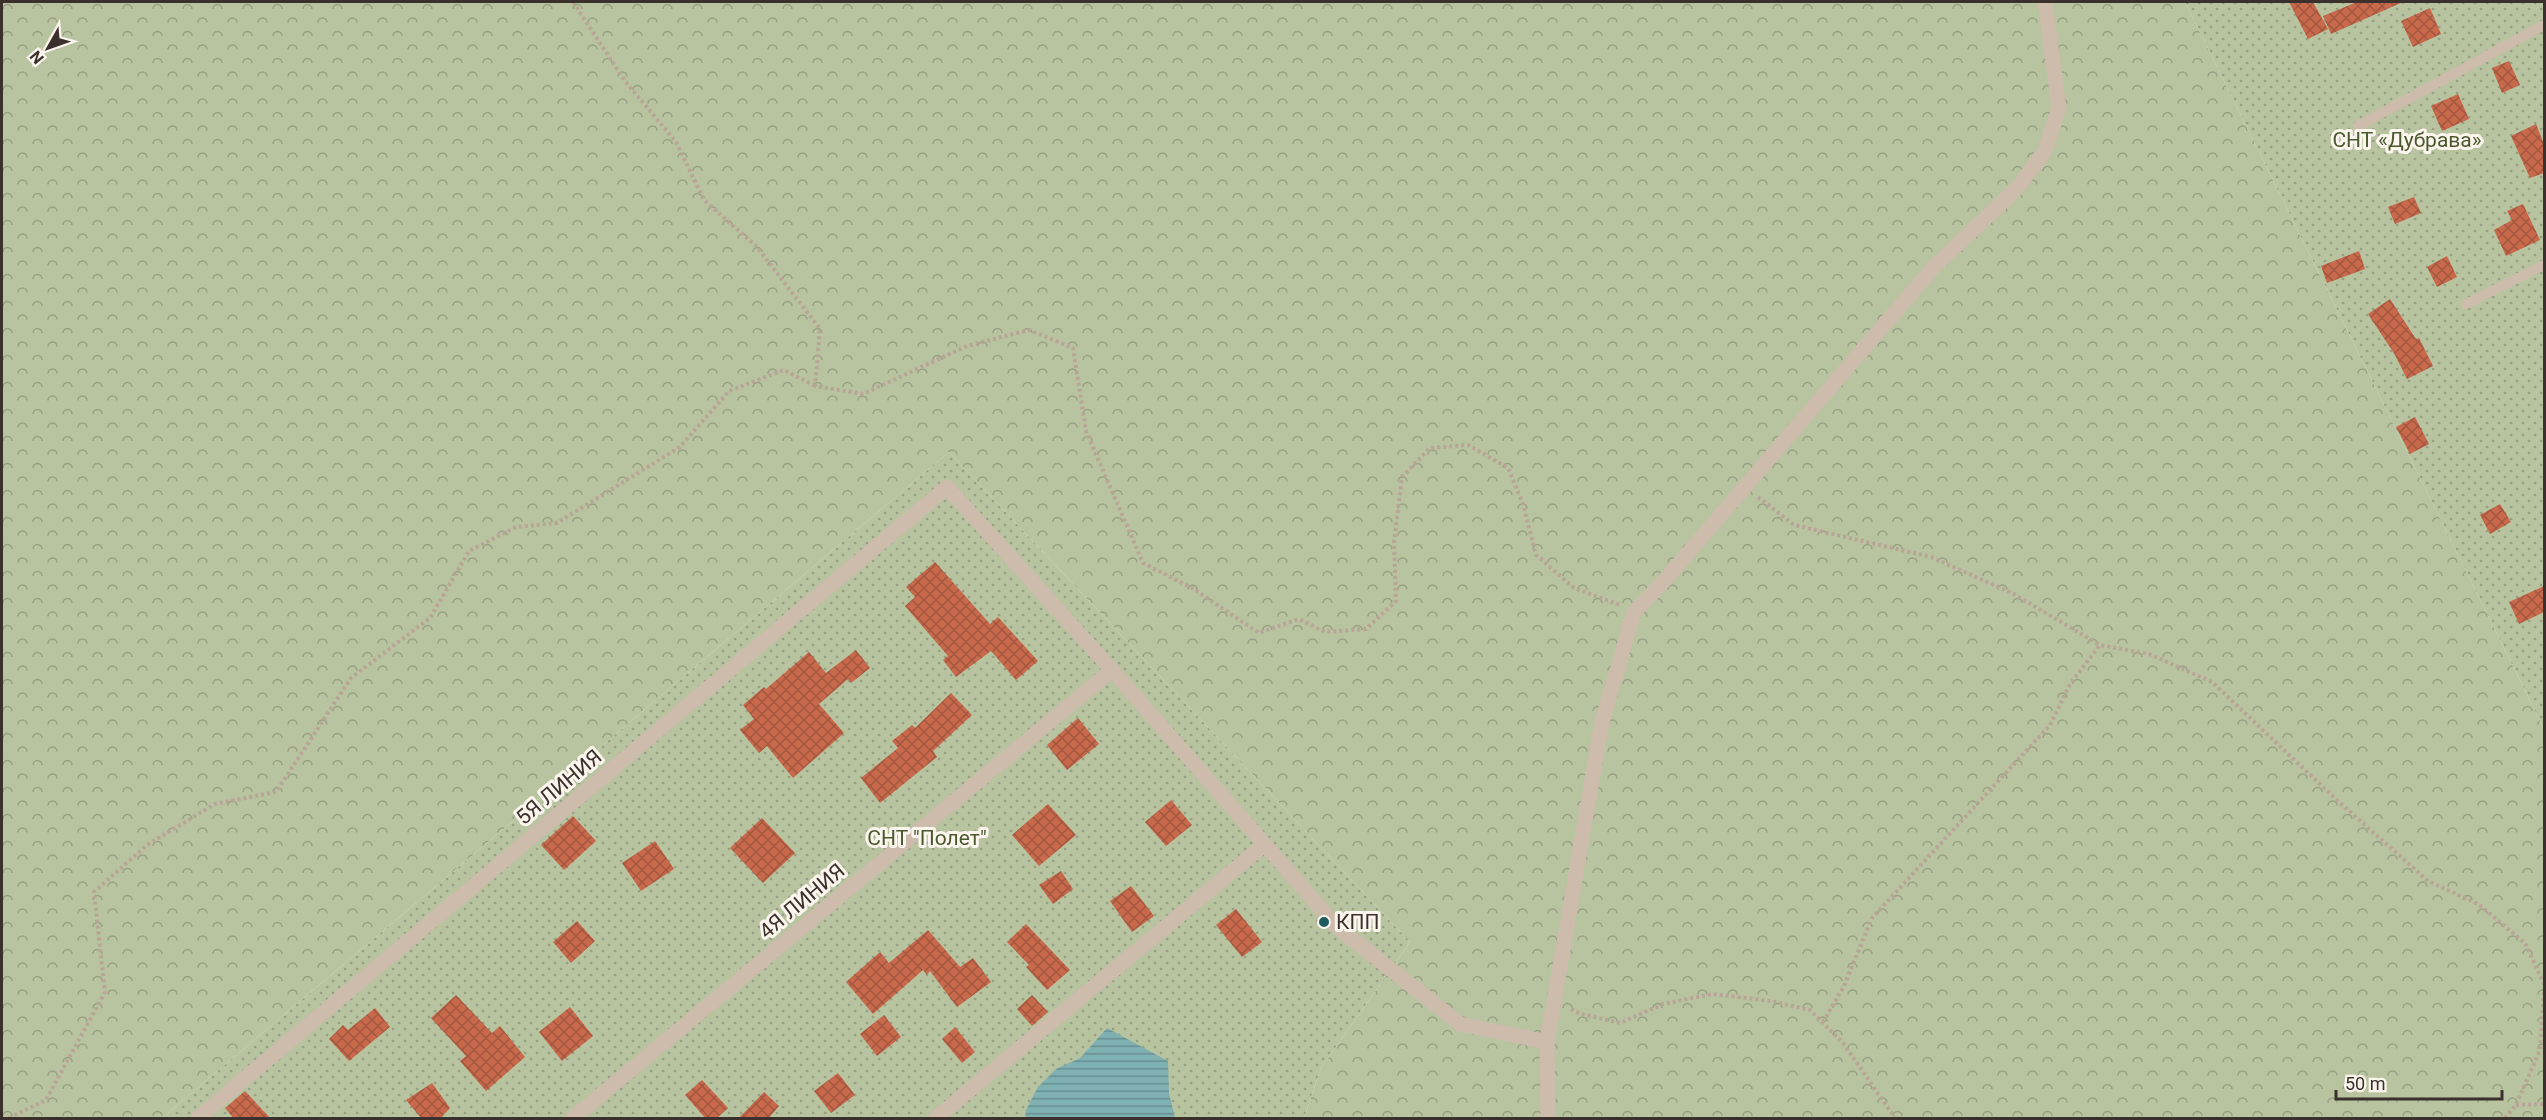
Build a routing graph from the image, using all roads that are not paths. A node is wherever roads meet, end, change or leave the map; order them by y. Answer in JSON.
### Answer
{"nodes":[{"id":1,"x":2045,"y":2,"type":"edge"},
{"id":2,"x":2544,"y":25,"type":"edge"},
{"id":3,"x":2358,"y":126,"type":"dead end"},
{"id":4,"x":2544,"y":265,"type":"edge"},
{"id":5,"x":2466,"y":304,"type":"dead end"},
{"id":6,"x":1112,"y":670,"type":"junction"},
{"id":7,"x":1265,"y":844,"type":"junction"},
{"id":8,"x":1547,"y":1042,"type":"junction"},
{"id":9,"x":198,"y":1119,"type":"edge"},
{"id":10,"x":573,"y":1119,"type":"edge"},
{"id":11,"x":936,"y":1119,"type":"edge"},
{"id":12,"x":1548,"y":1119,"type":"edge"}],
"edges":[{"from":1,"to":8,"type":"street"},
{"from":2,"to":3,"type":"lane"},
{"from":4,"to":5,"type":"lane"},
{"from":6,"to":7,"type":"street"},
{"from":6,"to":9,"type":"street","name":"5Я ЛИНИЯ"},
{"from":6,"to":10,"type":"street","name":"4Я ЛИНИЯ"},
{"from":7,"to":8,"type":"street"},
{"from":7,"to":11,"type":"street"},
{"from":8,"to":12,"type":"street"}]}
